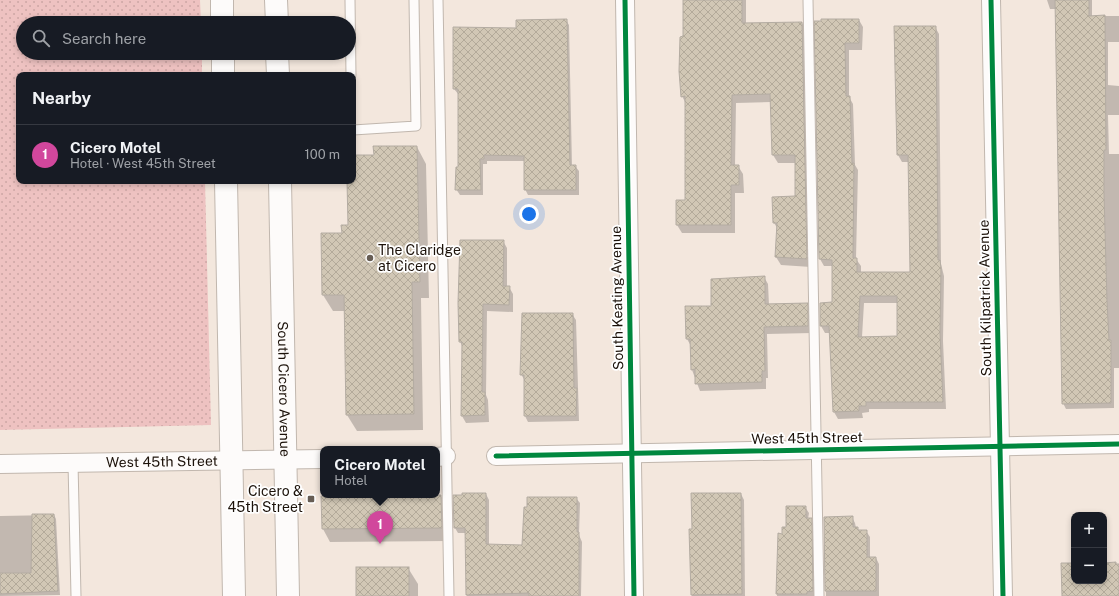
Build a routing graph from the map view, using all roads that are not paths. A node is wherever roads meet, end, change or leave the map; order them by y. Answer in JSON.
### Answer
{"nodes":[{"id":1,"x":222,"y":0,"type":"edge"},
{"id":2,"x":276,"y":0,"type":"edge"},
{"id":3,"x":350,"y":0,"type":"edge"},
{"id":4,"x":414,"y":0,"type":"edge"},
{"id":5,"x":438,"y":0,"type":"edge"},
{"id":6,"x":625,"y":0,"type":"edge"},
{"id":7,"x":808,"y":0,"type":"edge"},
{"id":8,"x":991,"y":0,"type":"edge"},
{"id":9,"x":222,"y":16,"type":"edge"},
{"id":10,"x":276,"y":16,"type":"edge"},
{"id":11,"x":350,"y":16,"type":"edge"},
{"id":12,"x":223,"y":60,"type":"edge"},
{"id":13,"x":277,"y":60,"type":"edge"},
{"id":14,"x":351,"y":60,"type":"edge"},
{"id":15,"x":223,"y":72,"type":"edge"},
{"id":16,"x":278,"y":72,"type":"edge"},
{"id":17,"x":351,"y":72,"type":"edge"},
{"id":18,"x":356,"y":130,"type":"edge"},
{"id":19,"x":226,"y":184,"type":"edge"},
{"id":20,"x":280,"y":184,"type":"edge"},
{"id":21,"x":1119,"y":444,"type":"edge"},
{"id":22,"x":1000,"y":446,"type":"junction"},
{"id":23,"x":817,"y":450,"type":"junction"},
{"id":24,"x":632,"y":453,"type":"junction"},
{"id":25,"x":442,"y":456,"type":"edge"},
{"id":26,"x":496,"y":456,"type":"dead end"},
{"id":27,"x":286,"y":459,"type":"junction"},
{"id":28,"x":320,"y":459,"type":"edge"},
{"id":29,"x":231,"y":460,"type":"junction"},
{"id":30,"x":74,"y":463,"type":"junction"},
{"id":31,"x":0,"y":464,"type":"edge"},
{"id":32,"x":76,"y":596,"type":"edge"},
{"id":33,"x":234,"y":596,"type":"edge"},
{"id":34,"x":288,"y":596,"type":"edge"},
{"id":35,"x":449,"y":596,"type":"edge"},
{"id":36,"x":634,"y":596,"type":"edge"},
{"id":37,"x":820,"y":596,"type":"edge"},
{"id":38,"x":1003,"y":596,"type":"edge"}],
"edges":[{"from":1,"to":9,"type":"main road"},
{"from":2,"to":10,"type":"main road"},
{"from":3,"to":11,"type":"lane"},
{"from":4,"to":18,"type":"lane"},
{"from":5,"to":25,"type":"lane"},
{"from":6,"to":24,"type":"street","name":"South Keating Avenue"},
{"from":7,"to":23,"type":"lane"},
{"from":8,"to":22,"type":"street","name":"South Kilpatrick Avenue"},
{"from":12,"to":15,"type":"main road"},
{"from":13,"to":16,"type":"main road"},
{"from":14,"to":17,"type":"lane"},
{"from":19,"to":29,"type":"main road"},
{"from":20,"to":27,"type":"main road","name":"South Cicero Avenue"},
{"from":21,"to":22,"type":"street","name":"West 45th Street"},
{"from":22,"to":23,"type":"street","name":"West 45th Street"},
{"from":22,"to":38,"type":"street","name":"South Kilpatrick Avenue"},
{"from":23,"to":24,"type":"street","name":"West 45th Street"},
{"from":23,"to":37,"type":"lane"},
{"from":24,"to":26,"type":"street","name":"West 45th Street"},
{"from":24,"to":36,"type":"street","name":"South Keating Avenue"},
{"from":25,"to":35,"type":"lane"},
{"from":27,"to":28,"type":"street","name":"West 45th Street"},
{"from":27,"to":29,"type":"street","name":"West 45th Street"},
{"from":27,"to":34,"type":"main road","name":"South Cicero Avenue"},
{"from":29,"to":30,"type":"street","name":"West 45th Street"},
{"from":29,"to":33,"type":"main road"},
{"from":30,"to":31,"type":"street","name":"West 45th Street"},
{"from":30,"to":32,"type":"lane"}]}
